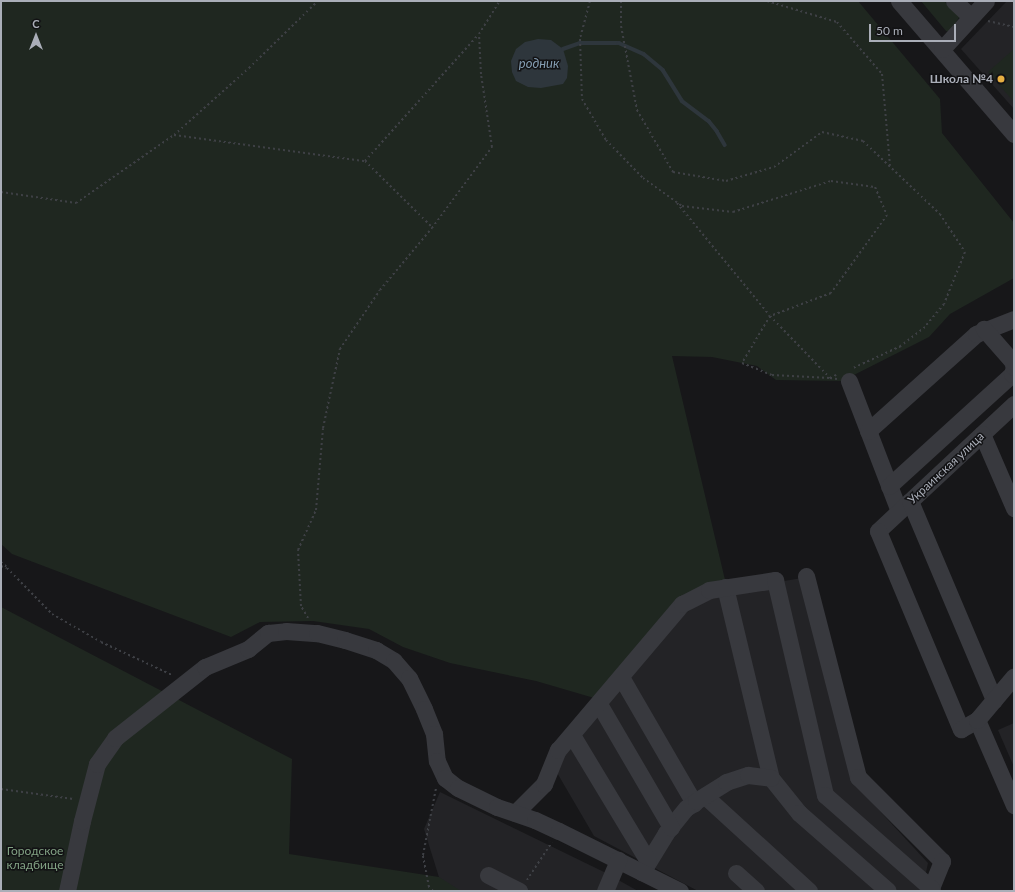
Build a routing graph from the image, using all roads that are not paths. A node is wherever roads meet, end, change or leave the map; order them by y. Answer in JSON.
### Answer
{"nodes":[{"id":1,"x":899,"y":1,"type":"edge"},
{"id":2,"x":954,"y":1,"type":"edge"},
{"id":3,"x":986,"y":1,"type":"edge"},
{"id":4,"x":971,"y":17,"type":"junction"},
{"id":5,"x":942,"y":49,"type":"junction"},
{"id":6,"x":1014,"y":134,"type":"edge"},
{"id":7,"x":1014,"y":319,"type":"edge"},
{"id":8,"x":984,"y":329,"type":"junction"},
{"id":9,"x":845,"y":375,"type":"road end"},
{"id":10,"x":1014,"y":404,"type":"edge"},
{"id":11,"x":868,"y":431,"type":"junction"},
{"id":12,"x":982,"y":434,"type":"junction"},
{"id":13,"x":889,"y":486,"type":"junction"},
{"id":14,"x":904,"y":506,"type":"junction"},
{"id":15,"x":1014,"y":508,"type":"edge"},
{"id":16,"x":806,"y":576,"type":"dead end"},
{"id":17,"x":725,"y":587,"type":"junction"},
{"id":18,"x":1014,"y":676,"type":"edge"},
{"id":19,"x":621,"y":677,"type":"junction"},
{"id":20,"x":994,"y":700,"type":"junction"},
{"id":21,"x":599,"y":704,"type":"junction"},
{"id":22,"x":977,"y":720,"type":"junction"},
{"id":23,"x":572,"y":735,"type":"junction"},
{"id":24,"x":771,"y":778,"type":"junction"},
{"id":25,"x":700,"y":799,"type":"junction"},
{"id":26,"x":1014,"y":805,"type":"edge"},
{"id":27,"x":515,"y":813,"type":"junction"},
{"id":28,"x":671,"y":827,"type":"junction"},
{"id":29,"x":618,"y":860,"type":"junction"},
{"id":30,"x":645,"y":866,"type":"junction"},
{"id":31,"x":736,"y":873,"type":"dead end"},
{"id":32,"x":488,"y":875,"type":"dead end"},
{"id":33,"x":522,"y":888,"type":"edge"},
{"id":34,"x":931,"y":889,"type":"edge"},
{"id":35,"x":67,"y":891,"type":"edge"},
{"id":36,"x":604,"y":891,"type":"edge"},
{"id":37,"x":680,"y":891,"type":"edge"},
{"id":38,"x":756,"y":891,"type":"edge"},
{"id":39,"x":809,"y":891,"type":"edge"},
{"id":40,"x":888,"y":891,"type":"edge"}],
"edges":[{"from":1,"to":5,"type":"street"},
{"from":2,"to":4,"type":"street"},
{"from":3,"to":4,"type":"street"},
{"from":4,"to":5,"type":"street"},
{"from":5,"to":6,"type":"street"},
{"from":7,"to":8,"type":"street"},
{"from":8,"to":11,"type":"street"},
{"from":8,"to":13,"type":"street"},
{"from":9,"to":11,"type":"street"},
{"from":10,"to":12,"type":"street","name":"Украинская улица"},
{"from":11,"to":13,"type":"street"},
{"from":12,"to":14,"type":"street","name":"Украинская улица"},
{"from":12,"to":15,"type":"street"},
{"from":13,"to":14,"type":"street"},
{"from":14,"to":20,"type":"street"},
{"from":14,"to":22,"type":"street","name":"Украинская улица"},
{"from":16,"to":34,"type":"street"},
{"from":17,"to":19,"type":"street"},
{"from":17,"to":24,"type":"street"},
{"from":17,"to":34,"type":"street"},
{"from":18,"to":20,"type":"street"},
{"from":19,"to":21,"type":"street"},
{"from":19,"to":25,"type":"street"},
{"from":20,"to":22,"type":"street"},
{"from":21,"to":23,"type":"street"},
{"from":21,"to":28,"type":"street"},
{"from":22,"to":26,"type":"street"},
{"from":23,"to":27,"type":"street"},
{"from":23,"to":30,"type":"street"},
{"from":24,"to":25,"type":"street"},
{"from":24,"to":40,"type":"street"},
{"from":25,"to":28,"type":"street"},
{"from":25,"to":39,"type":"street"},
{"from":27,"to":29,"type":"street"},
{"from":27,"to":35,"type":"street"},
{"from":28,"to":30,"type":"street"},
{"from":29,"to":30,"type":"street"},
{"from":29,"to":36,"type":"street"},
{"from":30,"to":37,"type":"street"},
{"from":31,"to":38,"type":"street"},
{"from":32,"to":33,"type":"street"}]}
